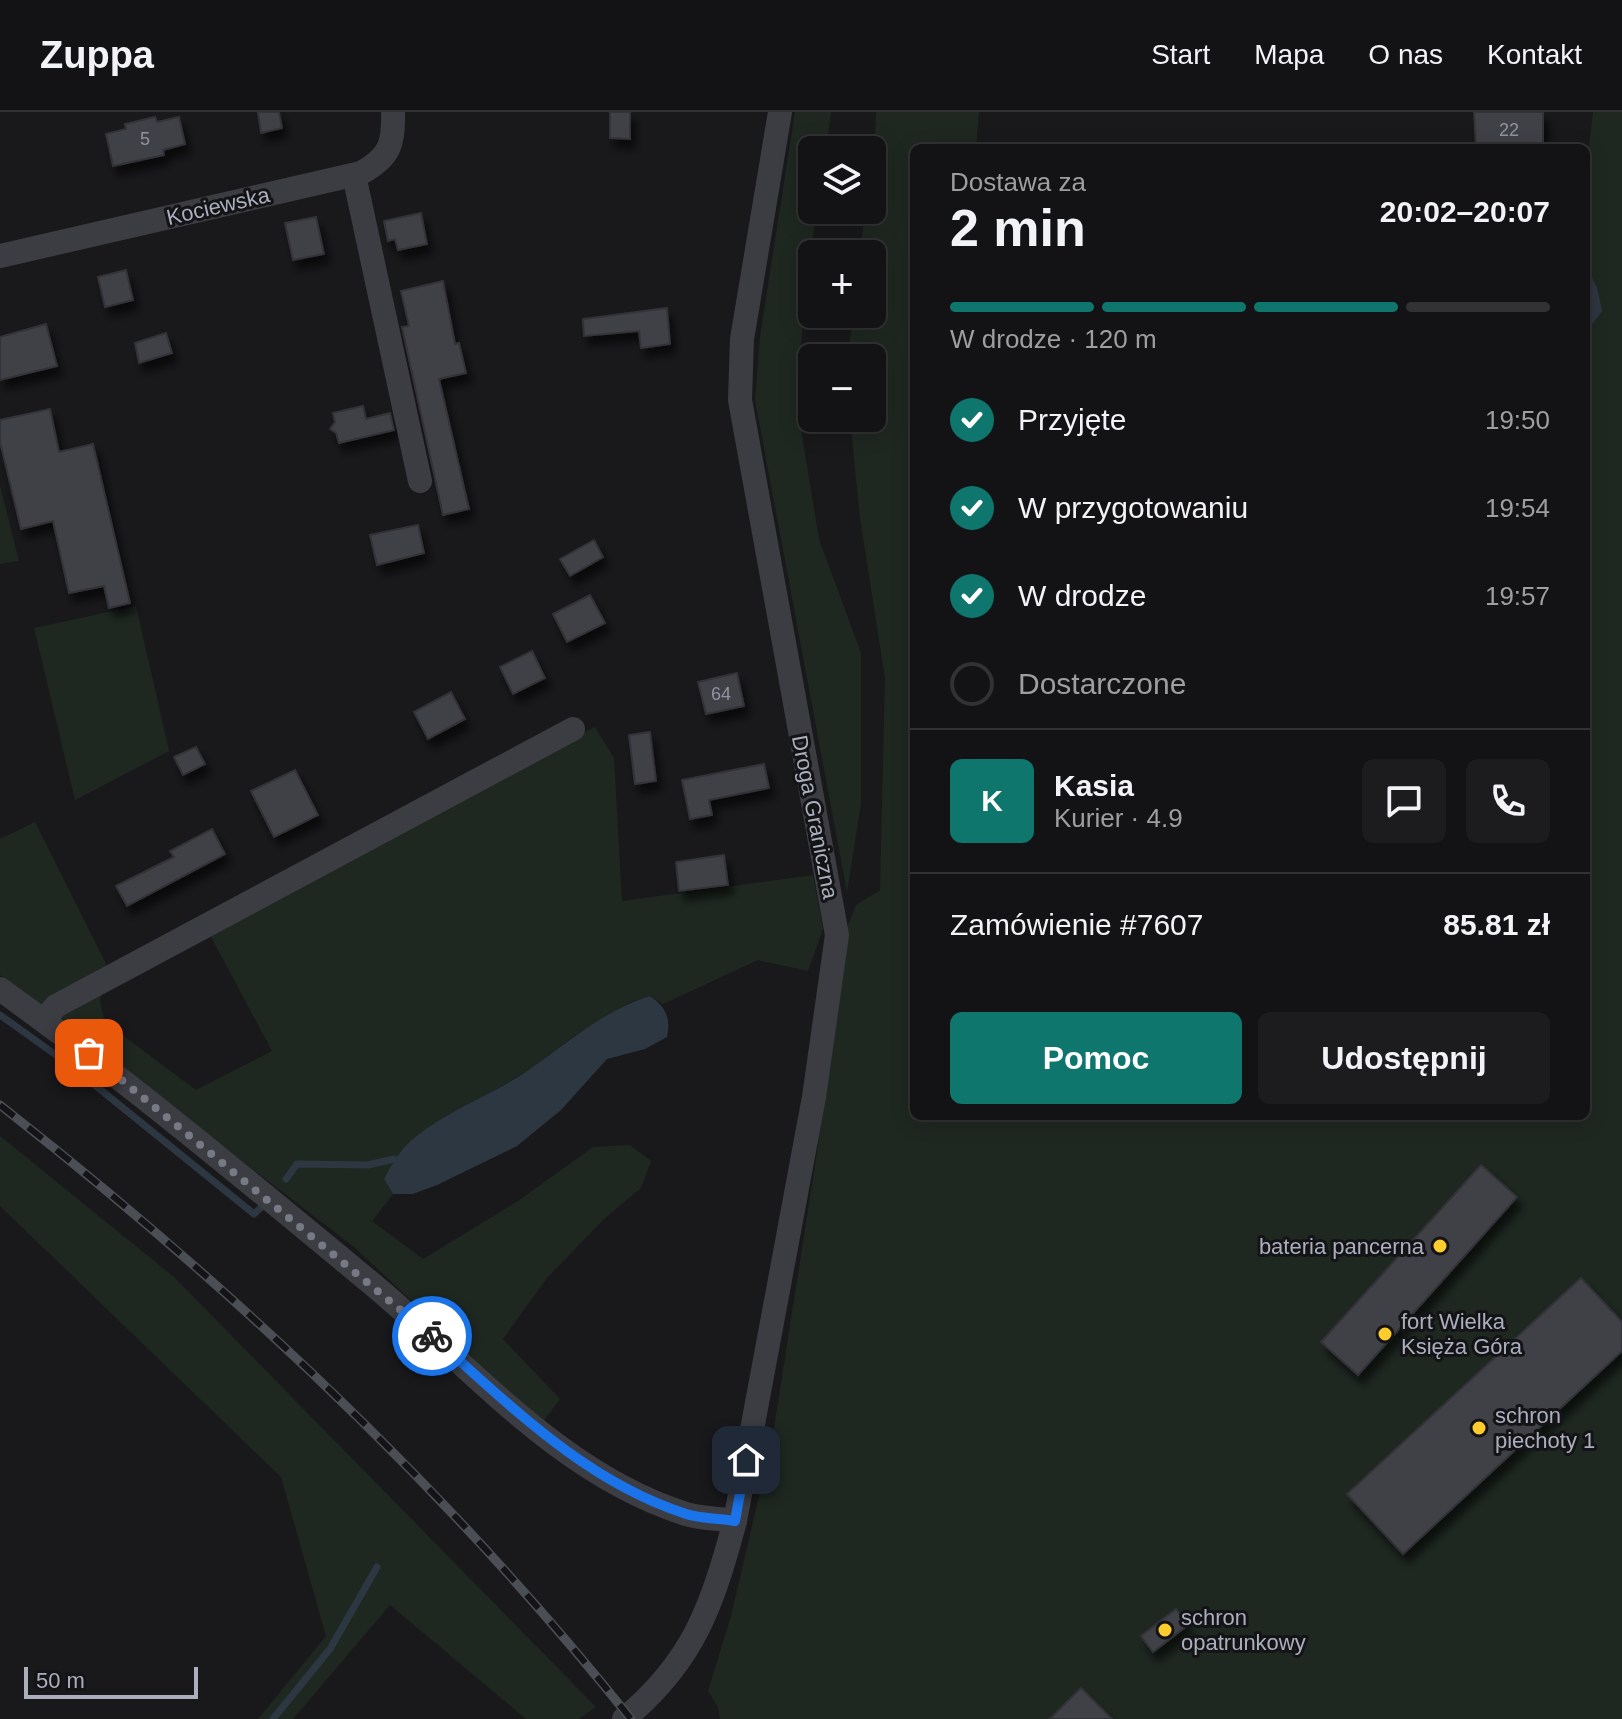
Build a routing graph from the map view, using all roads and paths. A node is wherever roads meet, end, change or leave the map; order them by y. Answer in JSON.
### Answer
{"nodes":[{"id":1,"x":393,"y":112,"type":"edge"},
{"id":2,"x":780,"y":112,"type":"edge"},
{"id":3,"x":354,"y":175,"type":"junction"},
{"id":4,"x":0,"y":256,"type":"edge"},
{"id":5,"x":420,"y":481,"type":"dead end"},
{"id":6,"x":573,"y":729,"type":"dead end"},
{"id":7,"x":0,"y":989,"type":"edge"},
{"id":8,"x":44,"y":1020,"type":"junction"},
{"id":9,"x":735,"y":1521,"type":"junction"},
{"id":10,"x":624,"y":1719,"type":"edge"}],
"edges":[{"from":1,"to":3,"type":"street","name":"Kociewska"},
{"from":2,"to":9,"type":"street","name":"Droga Graniczna"},
{"from":3,"to":4,"type":"street","name":"Kociewska"},
{"from":3,"to":5,"type":"street"},
{"from":6,"to":8,"type":"street"},
{"from":7,"to":8,"type":"street"},
{"from":8,"to":9,"type":"street"},
{"from":9,"to":10,"type":"street","name":"Droga Graniczna"}]}
